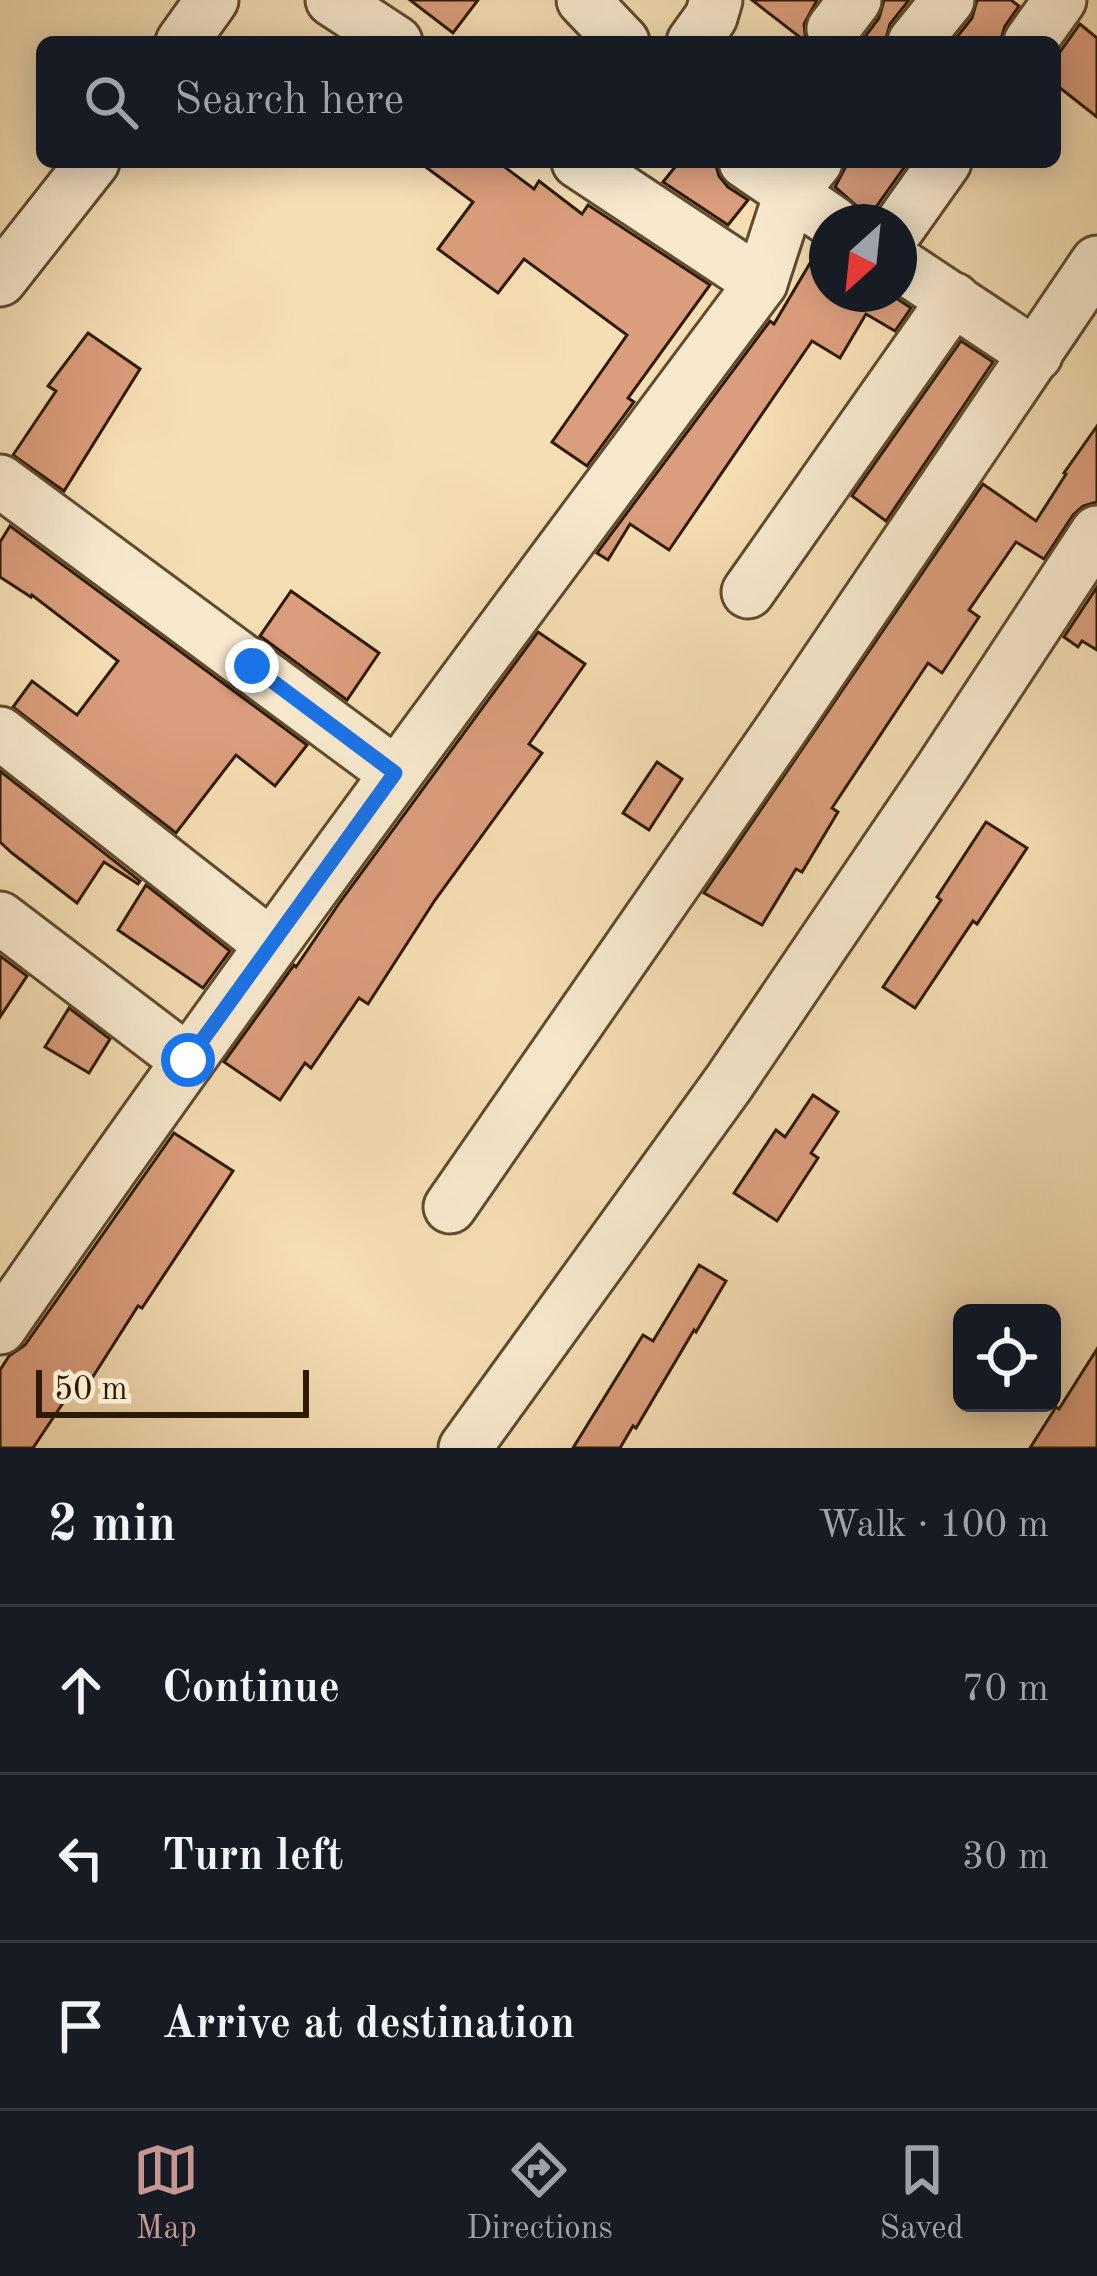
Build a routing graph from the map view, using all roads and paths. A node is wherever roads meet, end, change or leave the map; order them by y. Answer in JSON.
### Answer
{"nodes":[{"id":1,"x":212,"y":0,"type":"edge"},
{"id":2,"x":332,"y":0,"type":"edge"},
{"id":3,"x":583,"y":0,"type":"edge"},
{"id":4,"x":716,"y":0,"type":"edge"},
{"id":5,"x":948,"y":0,"type":"edge"},
{"id":6,"x":1060,"y":0,"type":"edge"},
{"id":7,"x":186,"y":36,"type":"edge"},
{"id":8,"x":387,"y":36,"type":"edge"},
{"id":9,"x":617,"y":36,"type":"edge"},
{"id":10,"x":697,"y":36,"type":"edge"},
{"id":11,"x":919,"y":36,"type":"edge"},
{"id":12,"x":1034,"y":36,"type":"edge"},
{"id":13,"x":88,"y":168,"type":"edge"},
{"id":14,"x":587,"y":168,"type":"edge"},
{"id":15,"x":767,"y":168,"type":"edge"},
{"id":16,"x":941,"y":168,"type":"edge"},
{"id":17,"x":803,"y":178,"type":"edge"},
{"id":18,"x":821,"y":204,"type":"edge"},
{"id":19,"x":915,"y":204,"type":"edge"},
{"id":20,"x":1097,"y":262,"type":"edge"},
{"id":21,"x":917,"y":275,"type":"edge"},
{"id":22,"x":0,"y":280,"type":"edge"},
{"id":23,"x":761,"y":283,"type":"junction"},
{"id":24,"x":954,"y":299,"type":"junction"},
{"id":25,"x":1036,"y":355,"type":"junction"},
{"id":26,"x":0,"y":481,"type":"edge"},
{"id":27,"x":1097,"y":532,"type":"edge"},
{"id":28,"x":748,"y":592,"type":"dead end"},
{"id":29,"x":0,"y":733,"type":"edge"},
{"id":30,"x":395,"y":773,"type":"junction"},
{"id":31,"x":0,"y":918,"type":"edge"},
{"id":32,"x":271,"y":945,"type":"junction"},
{"id":33,"x":188,"y":1060,"type":"junction"},
{"id":34,"x":450,"y":1207,"type":"dead end"},
{"id":35,"x":0,"y":1328,"type":"edge"},
{"id":36,"x":465,"y":1448,"type":"edge"}],
"edges":[{"from":1,"to":7,"type":"street"},
{"from":2,"to":8,"type":"street"},
{"from":3,"to":9,"type":"street"},
{"from":4,"to":10,"type":"street"},
{"from":5,"to":11,"type":"street"},
{"from":6,"to":12,"type":"street"},
{"from":13,"to":22,"type":"street"},
{"from":14,"to":23,"type":"street"},
{"from":15,"to":17,"type":"street"},
{"from":16,"to":19,"type":"street"},
{"from":17,"to":18,"type":"street"},
{"from":17,"to":23,"type":"street"},
{"from":20,"to":25,"type":"street"},
{"from":21,"to":24,"type":"street"},
{"from":23,"to":30,"type":"street"},
{"from":24,"to":25,"type":"street"},
{"from":24,"to":28,"type":"street"},
{"from":25,"to":34,"type":"street"},
{"from":26,"to":30,"type":"street"},
{"from":27,"to":36,"type":"street"},
{"from":29,"to":32,"type":"street"},
{"from":30,"to":32,"type":"street"},
{"from":31,"to":33,"type":"street"},
{"from":32,"to":33,"type":"street"},
{"from":33,"to":35,"type":"street"}]}
